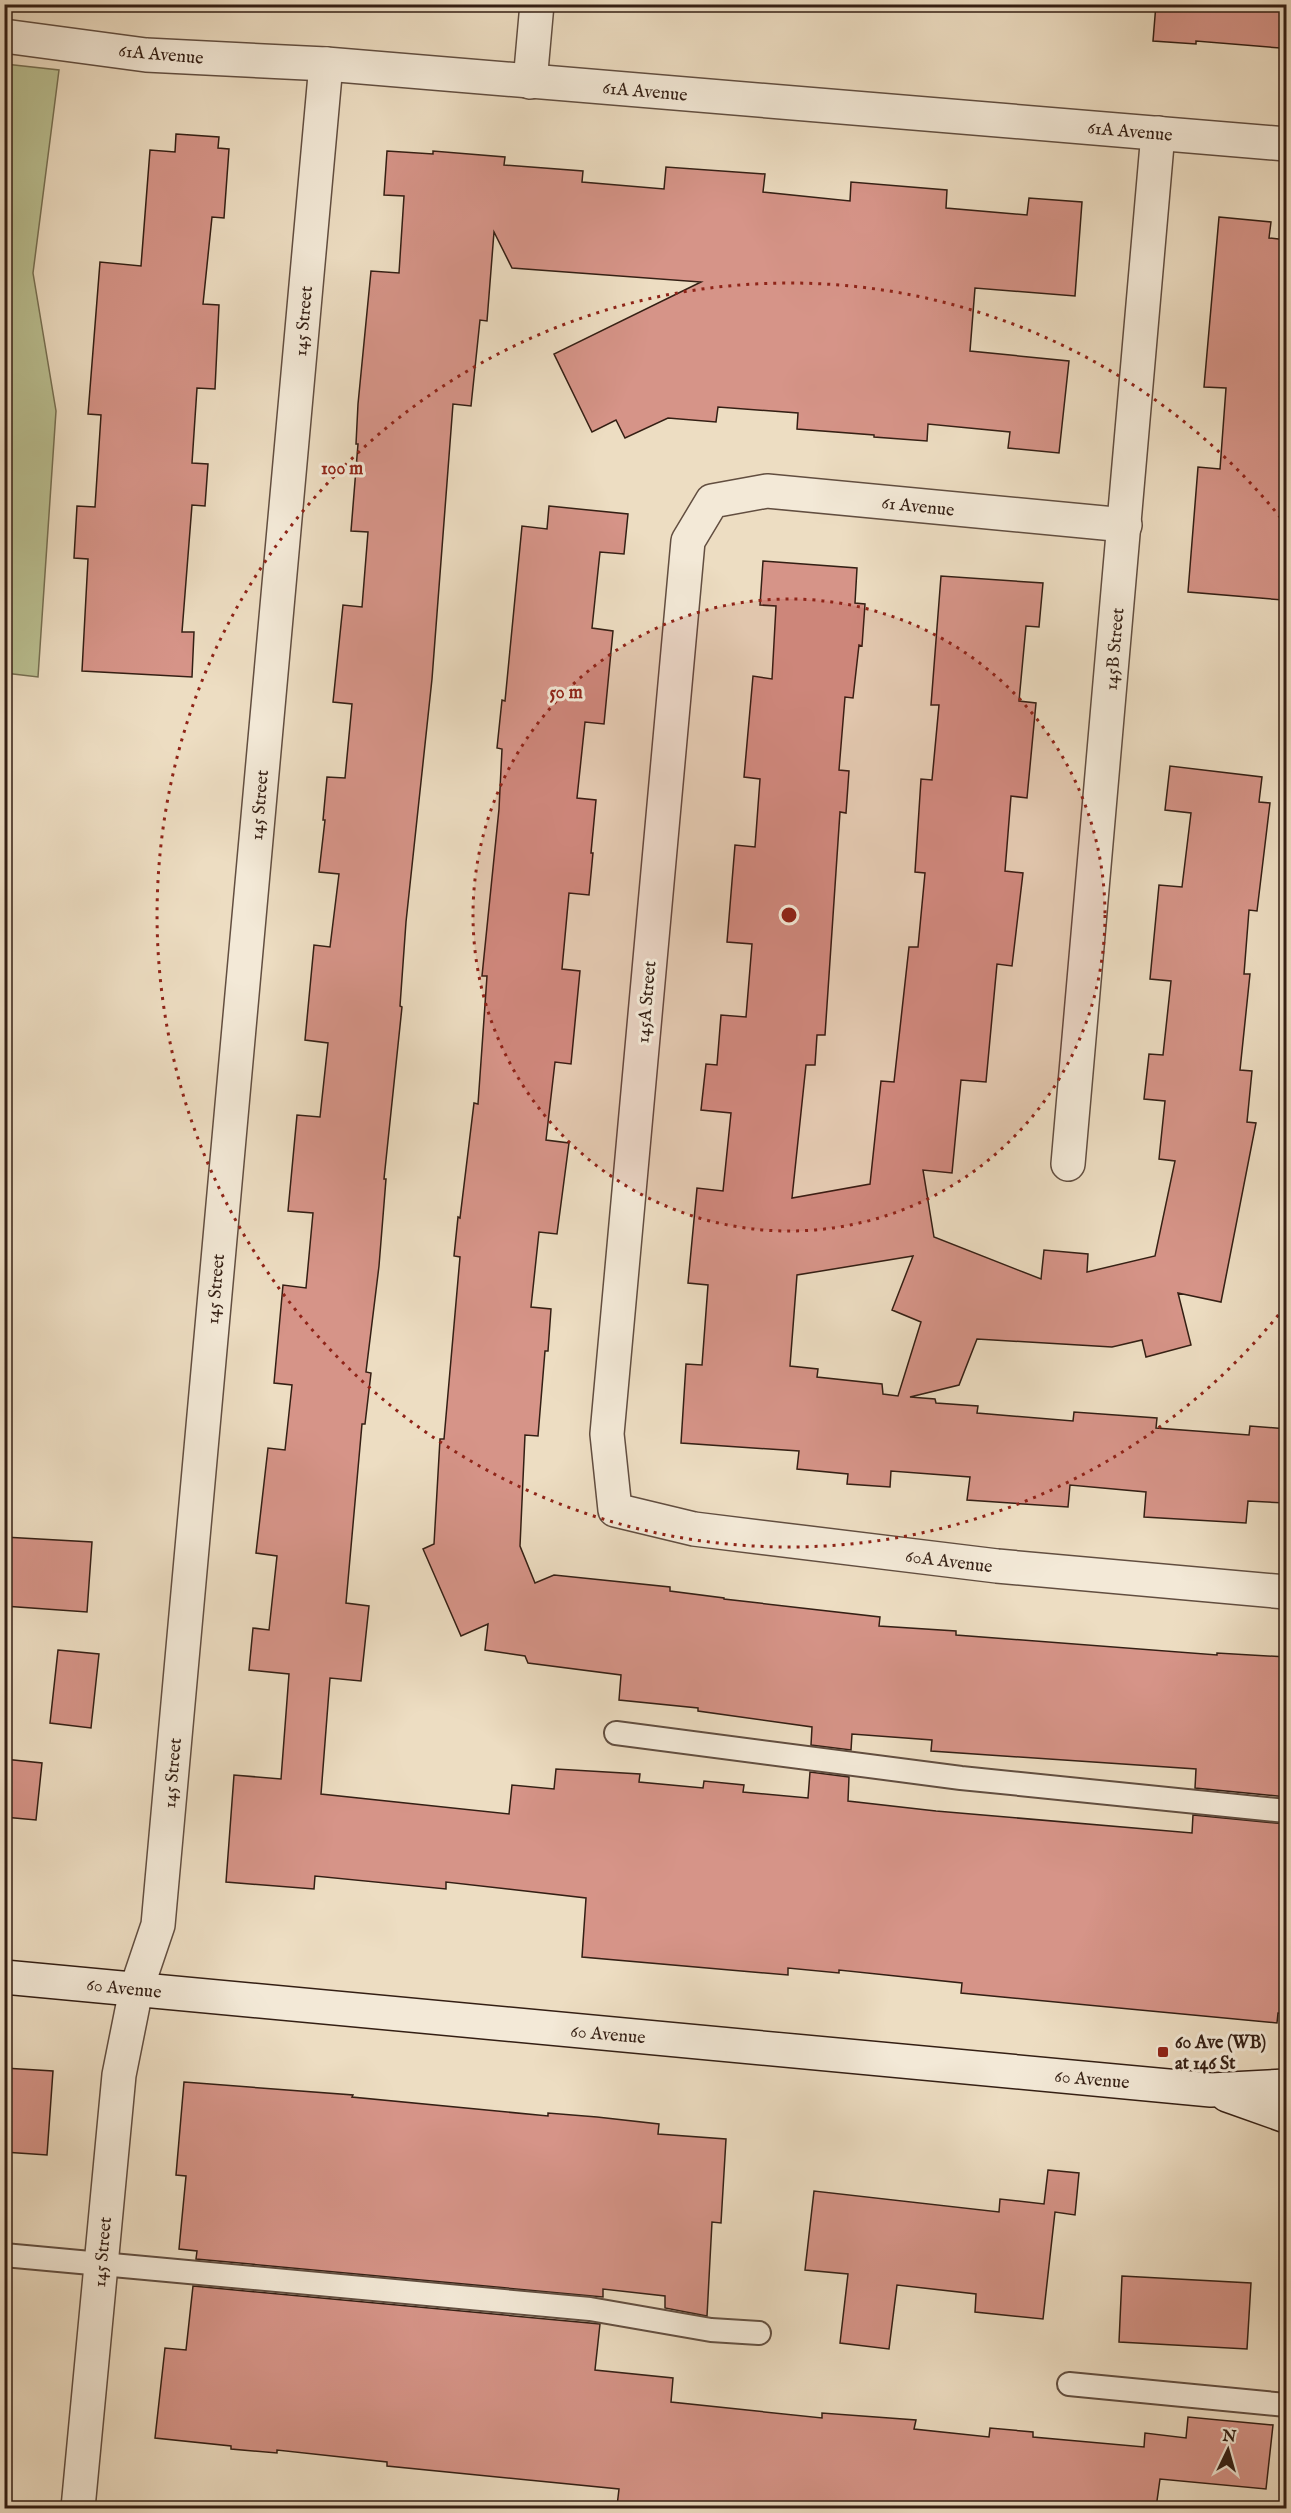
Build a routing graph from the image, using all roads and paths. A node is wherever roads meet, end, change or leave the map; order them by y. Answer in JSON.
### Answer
{"nodes":[{"id":1,"x":537,"y":4,"type":"edge"},
{"id":2,"x":4,"y":36,"type":"edge"},
{"id":3,"x":326,"y":64,"type":"junction"},
{"id":4,"x":530,"y":82,"type":"junction"},
{"id":5,"x":1158,"y":133,"type":"junction"},
{"id":6,"x":1287,"y":144,"type":"edge"},
{"id":7,"x":712,"y":501,"type":"joint"},
{"id":8,"x":1125,"y":525,"type":"junction"},
{"id":9,"x":1068,"y":1164,"type":"dead end"},
{"id":10,"x":615,"y":1510,"type":"joint"},
{"id":11,"x":1287,"y":1592,"type":"edge"},
{"id":12,"x":616,"y":1733,"type":"dead end"},
{"id":13,"x":1287,"y":1811,"type":"edge"},
{"id":14,"x":4,"y":1977,"type":"edge"},
{"id":15,"x":136,"y":1990,"type":"junction"},
{"id":16,"x":1287,"y":2086,"type":"edge"},
{"id":17,"x":1211,"y":2090,"type":"junction"},
{"id":18,"x":1287,"y":2116,"type":"edge"},
{"id":19,"x":4,"y":2255,"type":"edge"},
{"id":20,"x":101,"y":2264,"type":"junction"},
{"id":21,"x":759,"y":2333,"type":"dead end"},
{"id":22,"x":1069,"y":2384,"type":"dead end"},
{"id":23,"x":1287,"y":2405,"type":"edge"},
{"id":24,"x":78,"y":2508,"type":"edge"}],
"edges":[{"from":1,"to":4,"type":"street"},
{"from":2,"to":3,"type":"street","name":"61A Avenue"},
{"from":3,"to":4,"type":"street","name":"61A Avenue"},
{"from":3,"to":15,"type":"street","name":"145 Street"},
{"from":4,"to":5,"type":"street","name":"61A Avenue"},
{"from":5,"to":6,"type":"street","name":"61A Avenue"},
{"from":5,"to":8,"type":"street","name":"145B Street"},
{"from":7,"to":8,"type":"street","name":"61 Avenue"},
{"from":7,"to":10,"type":"street","name":"145A Street"},
{"from":8,"to":9,"type":"street","name":"145B Street"},
{"from":10,"to":11,"type":"street","name":"60A Avenue"},
{"from":12,"to":13,"type":"lane"},
{"from":14,"to":15,"type":"street","name":"60 Avenue"},
{"from":15,"to":17,"type":"street","name":"60 Avenue"},
{"from":15,"to":20,"type":"street","name":"145 Street"},
{"from":16,"to":17,"type":"street","name":"60 Avenue"},
{"from":17,"to":18,"type":"street","name":"60 Avenue"},
{"from":19,"to":20,"type":"lane"},
{"from":20,"to":21,"type":"lane"},
{"from":20,"to":24,"type":"street","name":"145 Street"},
{"from":22,"to":23,"type":"lane"}]}
